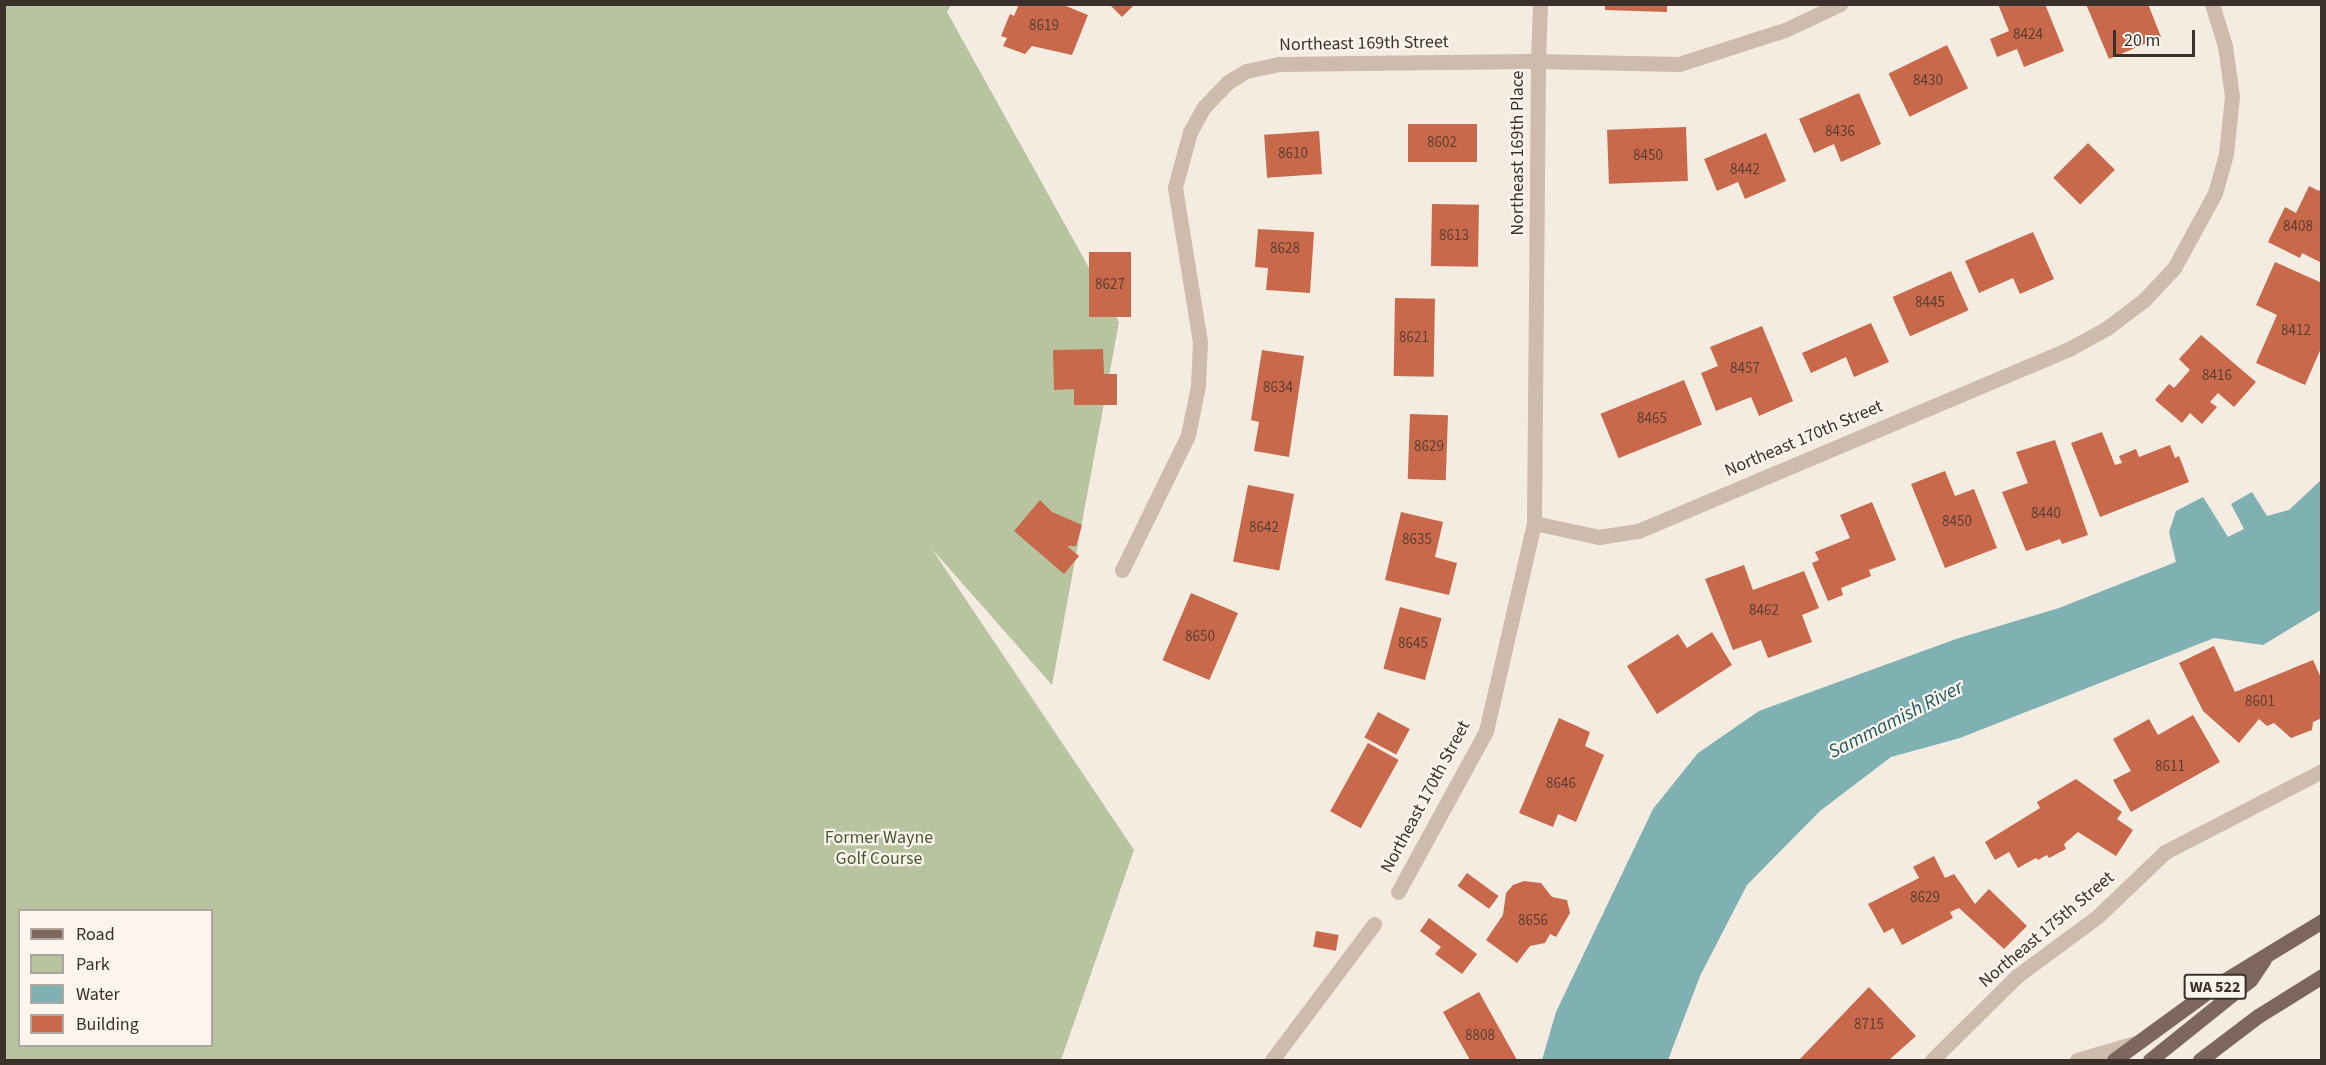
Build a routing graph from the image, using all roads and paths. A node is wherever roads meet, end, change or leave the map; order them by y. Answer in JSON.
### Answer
{"nodes":[{"id":1,"x":1540,"y":4,"type":"edge"},
{"id":2,"x":1840,"y":4,"type":"edge"},
{"id":3,"x":2212,"y":4,"type":"edge"},
{"id":4,"x":1538,"y":61,"type":"junction"},
{"id":5,"x":1534,"y":523,"type":"junction"},
{"id":6,"x":1122,"y":570,"type":"dead end"},
{"id":7,"x":2322,"y":771,"type":"edge"},
{"id":8,"x":1398,"y":892,"type":"dead end"},
{"id":9,"x":2322,"y":921,"type":"edge"},
{"id":10,"x":1374,"y":924,"type":"dead end"},
{"id":11,"x":2268,"y":954,"type":"junction"},
{"id":12,"x":2322,"y":976,"type":"edge"},
{"id":13,"x":2135,"y":1043,"type":"junction"},
{"id":14,"x":1272,"y":1060,"type":"edge"},
{"id":15,"x":1932,"y":1060,"type":"edge"},
{"id":16,"x":2077,"y":1060,"type":"edge"},
{"id":17,"x":2114,"y":1060,"type":"edge"},
{"id":18,"x":2150,"y":1060,"type":"edge"},
{"id":19,"x":2200,"y":1060,"type":"edge"}],
"edges":[{"from":1,"to":4,"type":"street"},
{"from":2,"to":4,"type":"street","name":"Northeast 169th Place"},
{"from":3,"to":5,"type":"street","name":"Northeast 170th Street"},
{"from":4,"to":5,"type":"street","name":"Northeast 169th Place"},
{"from":4,"to":6,"type":"street","name":"Northeast 169th Street"},
{"from":5,"to":8,"type":"street","name":"Northeast 170th Street"},
{"from":7,"to":15,"type":"street","name":"Northeast 175th Street"},
{"from":9,"to":11,"type":"main road","number":"WA 522"},
{"from":10,"to":14,"type":"street"},
{"from":11,"to":13,"type":"main road","number":"WA 522"},
{"from":11,"to":18,"type":"main road"},
{"from":12,"to":19,"type":"main road","number":"WA 522"},
{"from":13,"to":16,"type":"street"},
{"from":13,"to":17,"type":"main road","number":"WA 522"}]}
